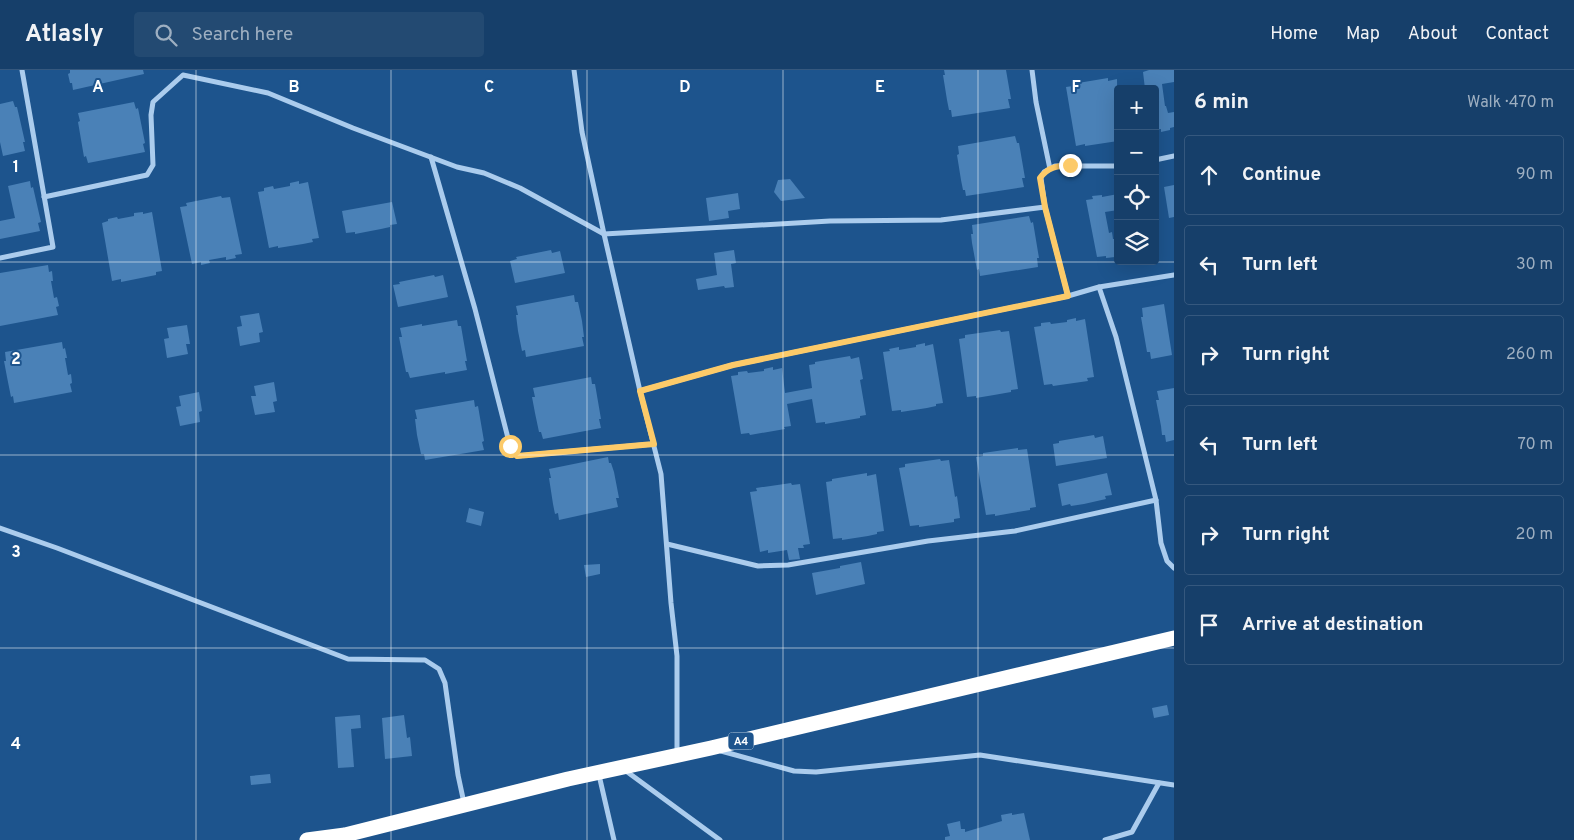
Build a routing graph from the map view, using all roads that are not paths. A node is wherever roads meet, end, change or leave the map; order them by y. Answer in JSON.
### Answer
{"nodes":[{"id":1,"x":22,"y":70,"type":"edge"},
{"id":2,"x":574,"y":70,"type":"edge"},
{"id":3,"x":1032,"y":70,"type":"edge"},
{"id":4,"x":182,"y":73,"type":"edge"},
{"id":5,"x":1174,"y":156,"type":"edge"},
{"id":6,"x":431,"y":157,"type":"junction"},
{"id":7,"x":1159,"y":159,"type":"edge"},
{"id":8,"x":1114,"y":166,"type":"edge"},
{"id":9,"x":1050,"y":169,"type":"junction"},
{"id":10,"x":44,"y":198,"type":"junction"},
{"id":11,"x":1045,"y":207,"type":"junction"},
{"id":12,"x":604,"y":234,"type":"junction"},
{"id":13,"x":0,"y":258,"type":"edge"},
{"id":14,"x":1174,"y":275,"type":"edge"},
{"id":15,"x":1099,"y":287,"type":"junction"},
{"id":16,"x":1068,"y":296,"type":"junction"},
{"id":17,"x":640,"y":391,"type":"junction"},
{"id":18,"x":654,"y":444,"type":"junction"},
{"id":19,"x":1156,"y":500,"type":"junction"},
{"id":20,"x":0,"y":528,"type":"edge"},
{"id":21,"x":667,"y":544,"type":"junction"},
{"id":22,"x":1174,"y":568,"type":"edge"},
{"id":23,"x":1174,"y":638,"type":"edge"},
{"id":24,"x":710,"y":748,"type":"junction"},
{"id":25,"x":677,"y":755,"type":"junction"},
{"id":26,"x":621,"y":767,"type":"junction"},
{"id":27,"x":598,"y":772,"type":"junction"},
{"id":28,"x":1159,"y":783,"type":"junction"},
{"id":29,"x":1174,"y":785,"type":"edge"},
{"id":30,"x":464,"y":806,"type":"junction"},
{"id":31,"x":307,"y":840,"type":"edge"},
{"id":32,"x":614,"y":840,"type":"edge"},
{"id":33,"x":720,"y":840,"type":"edge"},
{"id":34,"x":1105,"y":840,"type":"edge"}],
"edges":[{"from":1,"to":10,"type":"street"},
{"from":2,"to":12,"type":"street"},
{"from":3,"to":9,"type":"street"},
{"from":4,"to":6,"type":"street"},
{"from":4,"to":10,"type":"street"},
{"from":5,"to":7,"type":"street"},
{"from":6,"to":12,"type":"street"},
{"from":6,"to":18,"type":"street"},
{"from":8,"to":9,"type":"street"},
{"from":9,"to":11,"type":"street"},
{"from":10,"to":13,"type":"street"},
{"from":11,"to":12,"type":"street"},
{"from":11,"to":16,"type":"street"},
{"from":12,"to":17,"type":"street"},
{"from":14,"to":15,"type":"street"},
{"from":15,"to":16,"type":"street"},
{"from":15,"to":19,"type":"street"},
{"from":16,"to":17,"type":"street"},
{"from":17,"to":18,"type":"street"},
{"from":18,"to":21,"type":"street"},
{"from":19,"to":21,"type":"street"},
{"from":19,"to":22,"type":"street"},
{"from":20,"to":30,"type":"street"},
{"from":21,"to":25,"type":"street"},
{"from":23,"to":24,"type":"highway","number":"A4"},
{"from":24,"to":25,"type":"highway","number":"A4"},
{"from":24,"to":28,"type":"street"},
{"from":25,"to":26,"type":"highway","number":"A4"},
{"from":26,"to":27,"type":"highway","number":"A4"},
{"from":26,"to":33,"type":"street"},
{"from":27,"to":30,"type":"highway","number":"A4"},
{"from":27,"to":32,"type":"street"},
{"from":28,"to":29,"type":"street"},
{"from":28,"to":34,"type":"street"},
{"from":30,"to":31,"type":"highway","number":"A4"}]}
